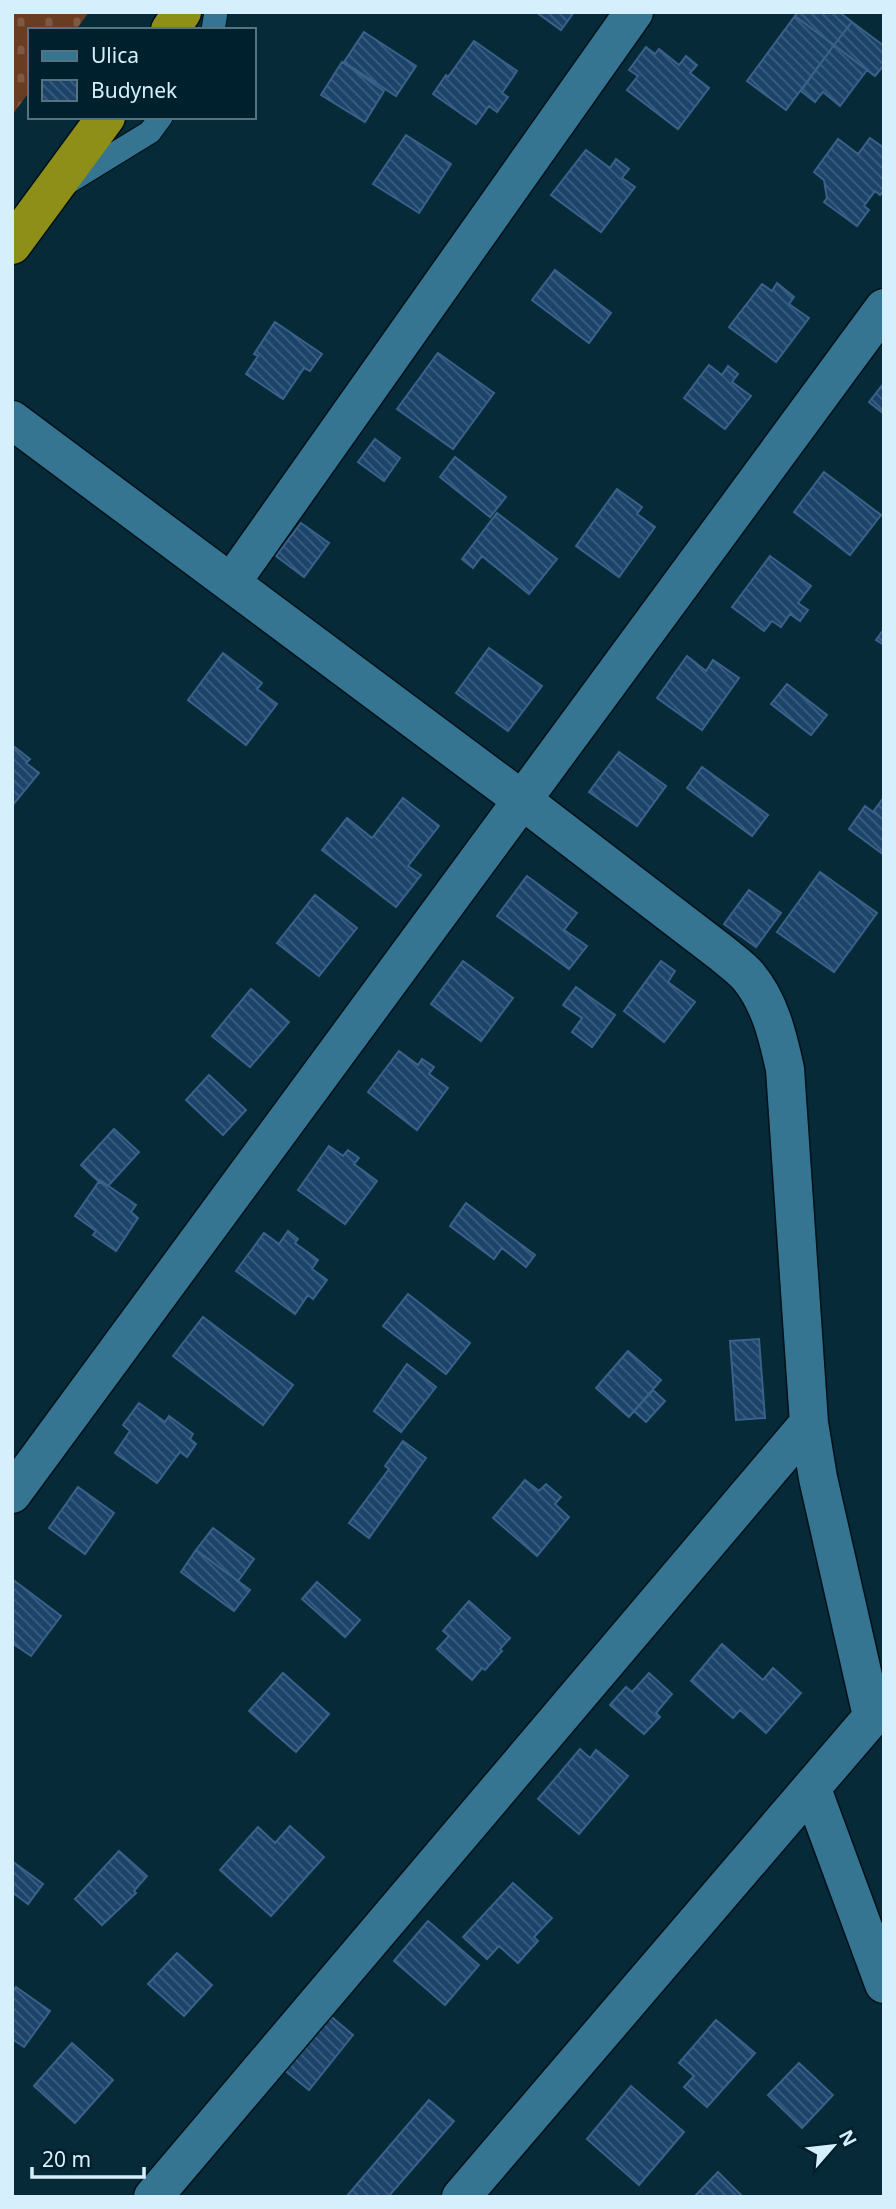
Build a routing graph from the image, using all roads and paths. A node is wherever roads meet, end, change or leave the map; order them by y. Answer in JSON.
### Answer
{"nodes":[{"id":1,"x":183,"y":12,"type":"edge"},
{"id":2,"x":634,"y":12,"type":"edge"},
{"id":3,"x":171,"y":28,"type":"edge"},
{"id":4,"x":105,"y":119,"type":"edge"},
{"id":5,"x":160,"y":119,"type":"edge"},
{"id":6,"x":52,"y":192,"type":"junction"},
{"id":7,"x":12,"y":246,"type":"edge"},
{"id":8,"x":884,"y":308,"type":"edge"},
{"id":9,"x":12,"y":420,"type":"edge"},
{"id":10,"x":231,"y":583,"type":"junction"},
{"id":11,"x":522,"y":800,"type":"junction"},
{"id":12,"x":809,"y":1423,"type":"junction"},
{"id":13,"x":12,"y":1494,"type":"edge"},
{"id":14,"x":878,"y":1709,"type":"edge"},
{"id":15,"x":812,"y":1788,"type":"junction"},
{"id":16,"x":884,"y":1984,"type":"edge"},
{"id":17,"x":153,"y":2197,"type":"edge"},
{"id":18,"x":460,"y":2197,"type":"edge"}],
"edges":[{"from":1,"to":3,"type":"highway"},
{"from":2,"to":10,"type":"street"},
{"from":4,"to":6,"type":"highway"},
{"from":5,"to":6,"type":"lane"},
{"from":6,"to":7,"type":"highway"},
{"from":8,"to":11,"type":"street"},
{"from":9,"to":10,"type":"street"},
{"from":10,"to":11,"type":"street"},
{"from":11,"to":12,"type":"street"},
{"from":11,"to":13,"type":"street"},
{"from":12,"to":14,"type":"street"},
{"from":12,"to":17,"type":"street"},
{"from":14,"to":15,"type":"street"},
{"from":15,"to":16,"type":"street"},
{"from":15,"to":18,"type":"street"}]}
